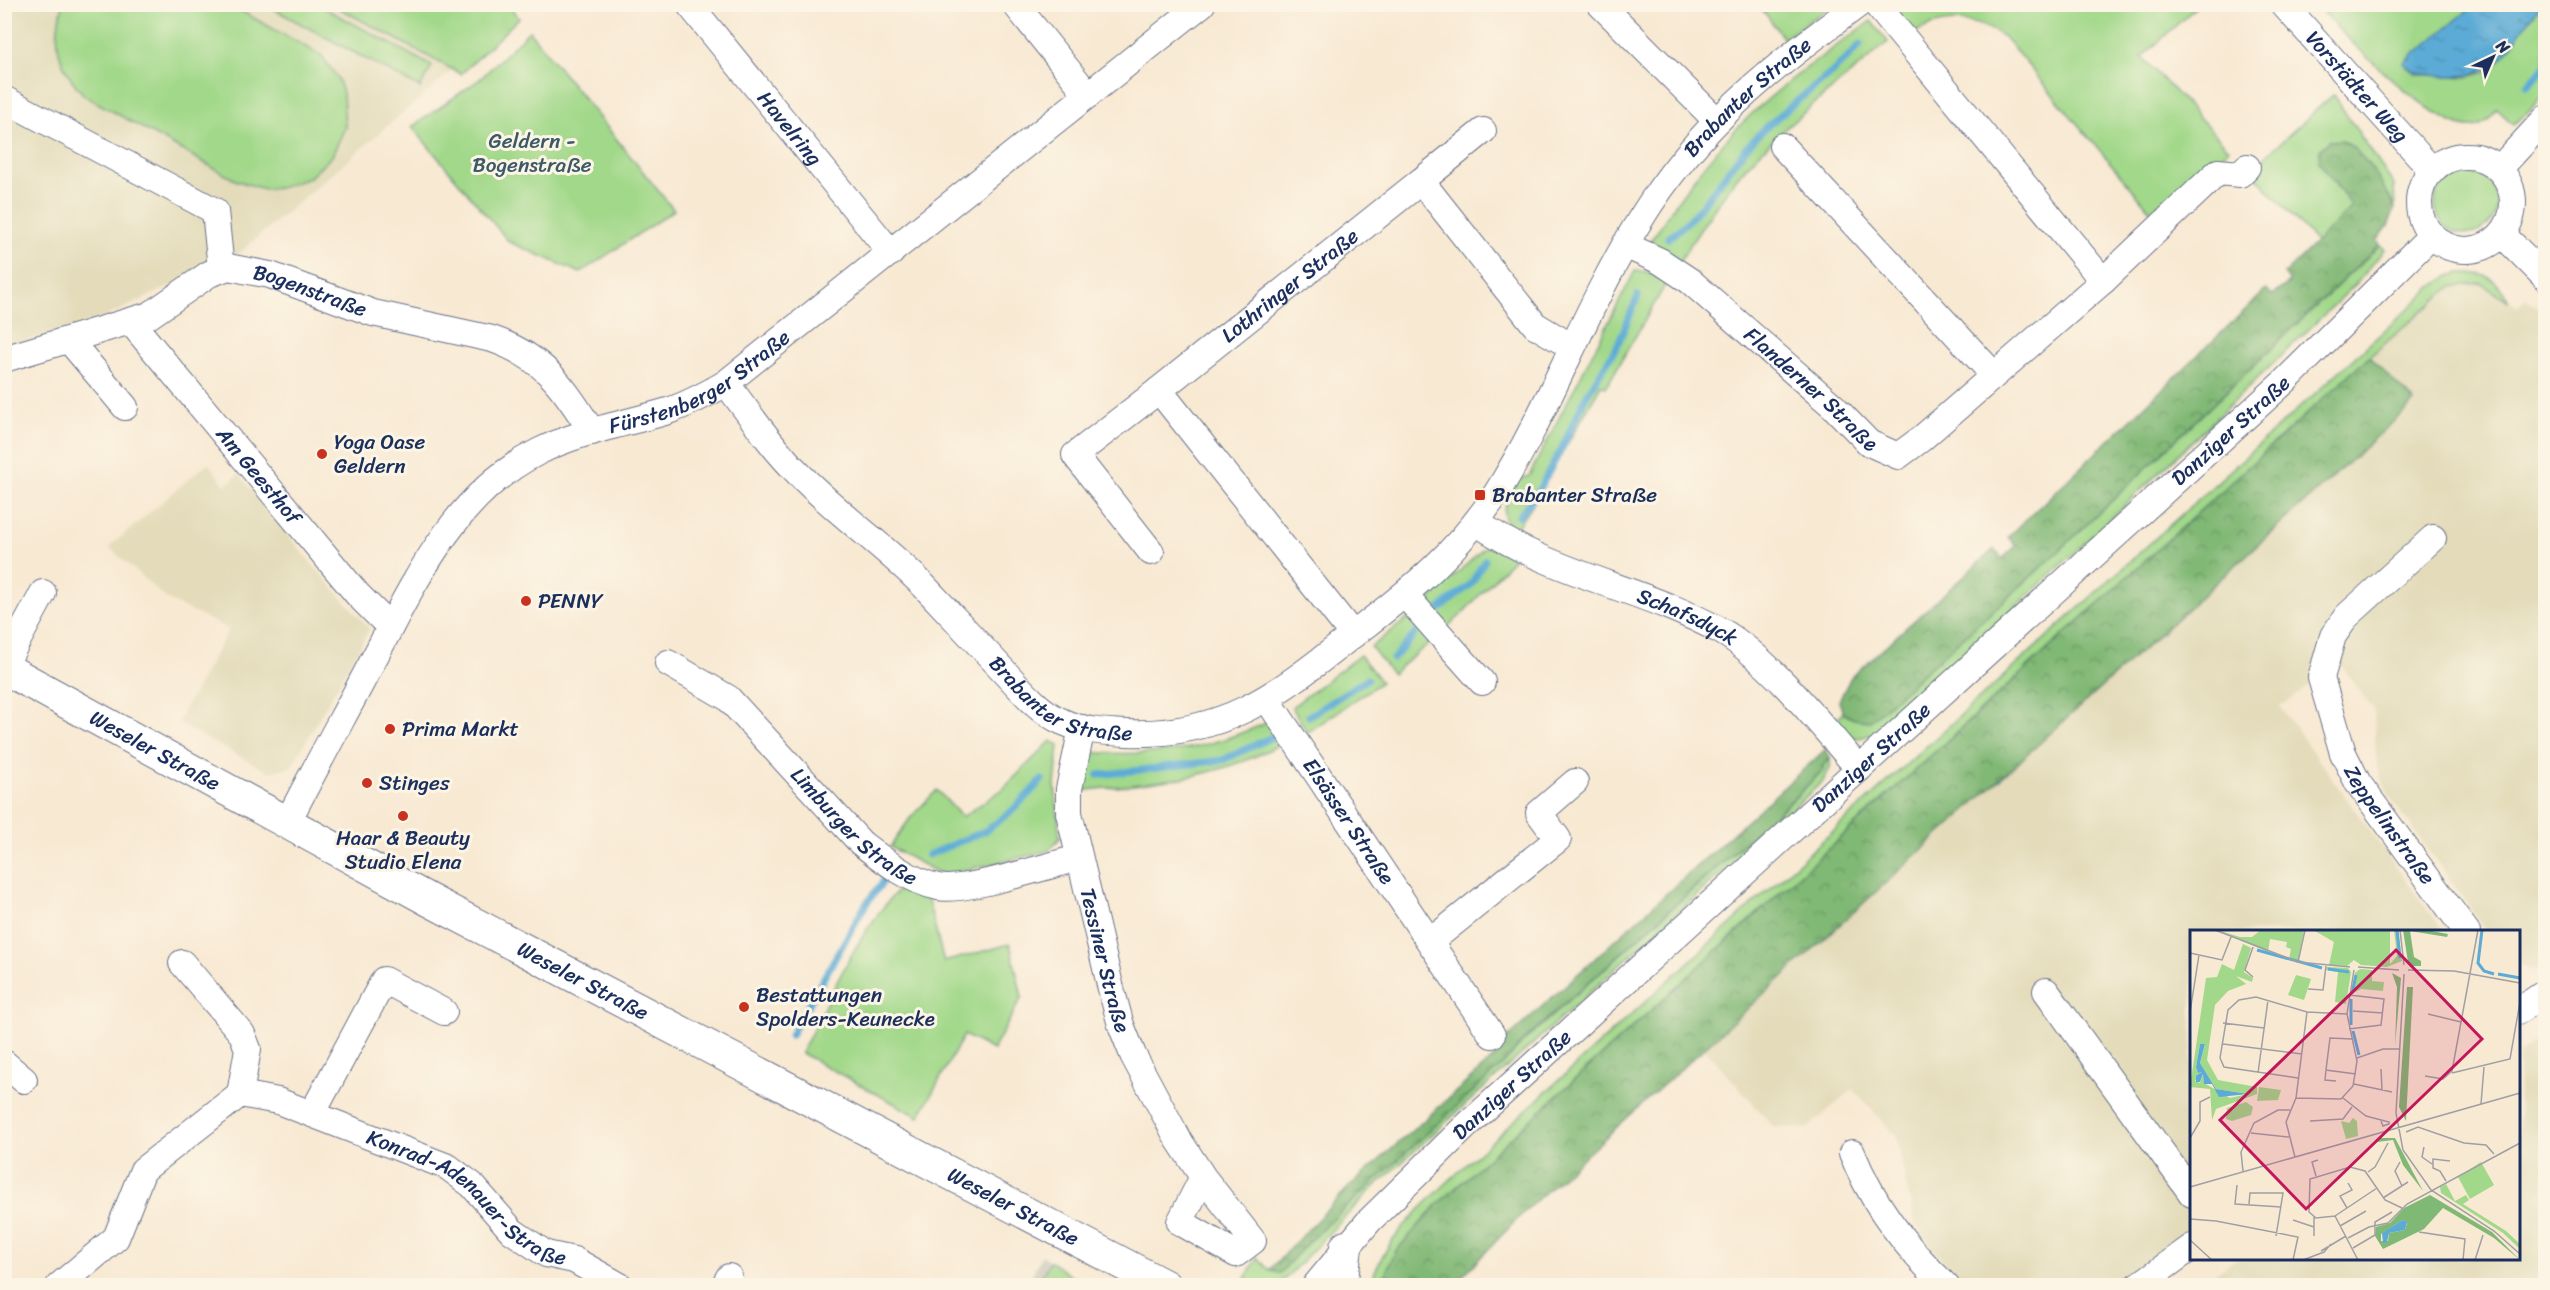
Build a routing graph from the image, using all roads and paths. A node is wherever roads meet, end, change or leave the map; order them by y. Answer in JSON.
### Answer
{"nodes":[{"id":1,"x":690,"y":4,"type":"edge"},
{"id":2,"x":1015,"y":4,"type":"edge"},
{"id":3,"x":1202,"y":4,"type":"edge"},
{"id":4,"x":1600,"y":4,"type":"edge"},
{"id":5,"x":1859,"y":4,"type":"edge"},
{"id":6,"x":1876,"y":4,"type":"edge"},
{"id":7,"x":2283,"y":4,"type":"edge"},
{"id":8,"x":1088,"y":95,"type":"junction"},
{"id":9,"x":4,"y":99,"type":"edge"},
{"id":10,"x":2546,"y":118,"type":"edge"},
{"id":11,"x":1716,"y":120,"type":"junction"},
{"id":12,"x":1483,"y":131,"type":"dead end"},
{"id":13,"x":1782,"y":146,"type":"dead end"},
{"id":14,"x":2247,"y":167,"type":"dead end"},
{"id":15,"x":2499,"y":169,"type":"junction"},
{"id":16,"x":2432,"y":170,"type":"junction"},
{"id":17,"x":1421,"y":181,"type":"junction"},
{"id":18,"x":2502,"y":234,"type":"junction"},
{"id":19,"x":2432,"y":235,"type":"junction"},
{"id":20,"x":1625,"y":244,"type":"junction"},
{"id":21,"x":891,"y":253,"type":"junction"},
{"id":22,"x":221,"y":270,"type":"junction"},
{"id":23,"x":2546,"y":278,"type":"edge"},
{"id":24,"x":2103,"y":281,"type":"junction"},
{"id":25,"x":130,"y":321,"type":"junction"},
{"id":26,"x":69,"y":340,"type":"junction"},
{"id":27,"x":1572,"y":347,"type":"junction"},
{"id":28,"x":4,"y":359,"type":"edge"},
{"id":29,"x":1992,"y":374,"type":"junction"},
{"id":30,"x":726,"y":383,"type":"junction"},
{"id":31,"x":1158,"y":390,"type":"junction"},
{"id":32,"x":125,"y":407,"type":"dead end"},
{"id":33,"x":592,"y":432,"type":"junction"},
{"id":34,"x":1476,"y":522,"type":"junction"},
{"id":35,"x":2433,"y":538,"type":"dead end"},
{"id":36,"x":1151,"y":552,"type":"dead end"},
{"id":37,"x":43,"y":593,"type":"dead end"},
{"id":38,"x":1405,"y":594,"type":"junction"},
{"id":39,"x":390,"y":627,"type":"junction"},
{"id":40,"x":1353,"y":635,"type":"junction"},
{"id":41,"x":668,"y":663,"type":"dead end"},
{"id":42,"x":4,"y":667,"type":"edge"},
{"id":43,"x":1482,"y":682,"type":"dead end"},
{"id":44,"x":1267,"y":699,"type":"junction"},
{"id":45,"x":1082,"y":728,"type":"junction"},
{"id":46,"x":1859,"y":769,"type":"junction"},
{"id":47,"x":1575,"y":782,"type":"dead end"},
{"id":48,"x":287,"y":824,"type":"junction"},
{"id":49,"x":1079,"y":858,"type":"junction"},
{"id":50,"x":2465,"y":930,"type":"edge"},
{"id":51,"x":1431,"y":941,"type":"junction"},
{"id":52,"x":182,"y":963,"type":"dead end"},
{"id":53,"x":2046,"y":991,"type":"dead end"},
{"id":54,"x":2546,"y":992,"type":"edge"},
{"id":55,"x":2520,"y":1007,"type":"edge"},
{"id":56,"x":444,"y":1012,"type":"dead end"},
{"id":57,"x":1492,"y":1035,"type":"dead end"},
{"id":58,"x":4,"y":1063,"type":"edge"},
{"id":59,"x":24,"y":1080,"type":"dead end"},
{"id":60,"x":240,"y":1094,"type":"junction"},
{"id":61,"x":312,"y":1114,"type":"junction"},
{"id":62,"x":1852,"y":1153,"type":"dead end"},
{"id":63,"x":1203,"y":1177,"type":"dead end"},
{"id":64,"x":2190,"y":1191,"type":"edge"},
{"id":65,"x":1346,"y":1247,"type":"junction"},
{"id":66,"x":2190,"y":1248,"type":"edge"},
{"id":67,"x":1124,"y":1264,"type":"junction"},
{"id":68,"x":59,"y":1286,"type":"edge"},
{"id":69,"x":620,"y":1286,"type":"edge"},
{"id":70,"x":1146,"y":1286,"type":"edge"},
{"id":71,"x":1165,"y":1286,"type":"edge"},
{"id":72,"x":1315,"y":1286,"type":"edge"},
{"id":73,"x":1341,"y":1286,"type":"edge"},
{"id":74,"x":1946,"y":1286,"type":"edge"},
{"id":75,"x":2138,"y":1286,"type":"edge"}],
"edges":[{"from":1,"to":21,"type":"street","name":"Havelring"},
{"from":2,"to":8,"type":"street"},
{"from":3,"to":8,"type":"street","name":"Fürstenberger Straße"},
{"from":4,"to":11,"type":"street"},
{"from":5,"to":11,"type":"street","name":"Brabanter Straße"},
{"from":6,"to":24,"type":"street"},
{"from":7,"to":16,"type":"street","name":"Vorstädter Weg"},
{"from":8,"to":21,"type":"street","name":"Fürstenberger Straße"},
{"from":9,"to":22,"type":"street"},
{"from":10,"to":15,"type":"street"},
{"from":11,"to":20,"type":"street","name":"Brabanter Straße"},
{"from":12,"to":17,"type":"street","name":"Lothringer Straße"},
{"from":13,"to":29,"type":"street"},
{"from":14,"to":24,"type":"street","name":"Flanderner Straße"},
{"from":15,"to":16,"type":"street"},
{"from":15,"to":18,"type":"street"},
{"from":16,"to":19,"type":"street"},
{"from":17,"to":27,"type":"street"},
{"from":17,"to":31,"type":"street","name":"Lothringer Straße"},
{"from":18,"to":19,"type":"street"},
{"from":18,"to":23,"type":"street"},
{"from":19,"to":46,"type":"street","name":"Danziger Straße"},
{"from":20,"to":27,"type":"street","name":"Brabanter Straße"},
{"from":20,"to":29,"type":"street","name":"Flanderner Straße"},
{"from":21,"to":30,"type":"street","name":"Fürstenberger Straße"},
{"from":22,"to":25,"type":"street","name":"Bogenstraße"},
{"from":22,"to":33,"type":"street","name":"Bogenstraße"},
{"from":24,"to":29,"type":"street","name":"Flanderner Straße"},
{"from":25,"to":26,"type":"street","name":"Bogenstraße"},
{"from":25,"to":39,"type":"street","name":"Am Geesthof"},
{"from":26,"to":28,"type":"street","name":"Bogenstraße"},
{"from":26,"to":32,"type":"street"},
{"from":27,"to":34,"type":"street","name":"Brabanter Straße"},
{"from":30,"to":33,"type":"street","name":"Fürstenberger Straße"},
{"from":30,"to":45,"type":"street","name":"Brabanter Straße"},
{"from":31,"to":36,"type":"street","name":"Lothringer Straße"},
{"from":31,"to":40,"type":"street"},
{"from":33,"to":39,"type":"street","name":"Fürstenberger Straße"},
{"from":34,"to":38,"type":"street","name":"Brabanter Straße"},
{"from":34,"to":46,"type":"street","name":"Schafsdyck"},
{"from":35,"to":50,"type":"street","name":"Zeppelinstraße"},
{"from":37,"to":42,"type":"street"},
{"from":38,"to":40,"type":"street","name":"Brabanter Straße"},
{"from":38,"to":43,"type":"street"},
{"from":39,"to":48,"type":"street","name":"Fürstenberger Straße"},
{"from":40,"to":44,"type":"street","name":"Brabanter Straße"},
{"from":41,"to":49,"type":"street","name":"Limburger Straße"},
{"from":42,"to":48,"type":"main road","name":"Weseler Straße"},
{"from":44,"to":45,"type":"street","name":"Brabanter Straße"},
{"from":44,"to":51,"type":"street","name":"Elsässer Straße"},
{"from":45,"to":49,"type":"street","name":"Tessiner Straße"},
{"from":46,"to":65,"type":"street","name":"Danziger Straße"},
{"from":47,"to":51,"type":"street"},
{"from":48,"to":67,"type":"main road","name":"Weseler Straße"},
{"from":49,"to":63,"type":"street","name":"Tessiner Straße"},
{"from":51,"to":57,"type":"street","name":"Elsässer Straße"},
{"from":52,"to":60,"type":"street"},
{"from":53,"to":64,"type":"street"},
{"from":54,"to":55,"type":"street"},
{"from":56,"to":61,"type":"street"},
{"from":58,"to":59,"type":"street"},
{"from":60,"to":61,"type":"street","name":"Konrad-Adenauer-Straße"},
{"from":60,"to":68,"type":"street"},
{"from":61,"to":69,"type":"street","name":"Konrad-Adenauer-Straße"},
{"from":62,"to":74,"type":"street"},
{"from":65,"to":72,"type":"street","name":"Danziger Straße"},
{"from":65,"to":73,"type":"main road"},
{"from":66,"to":75,"type":"street"},
{"from":67,"to":70,"type":"main road"},
{"from":67,"to":71,"type":"main road","name":"Weseler Straße"}]}
